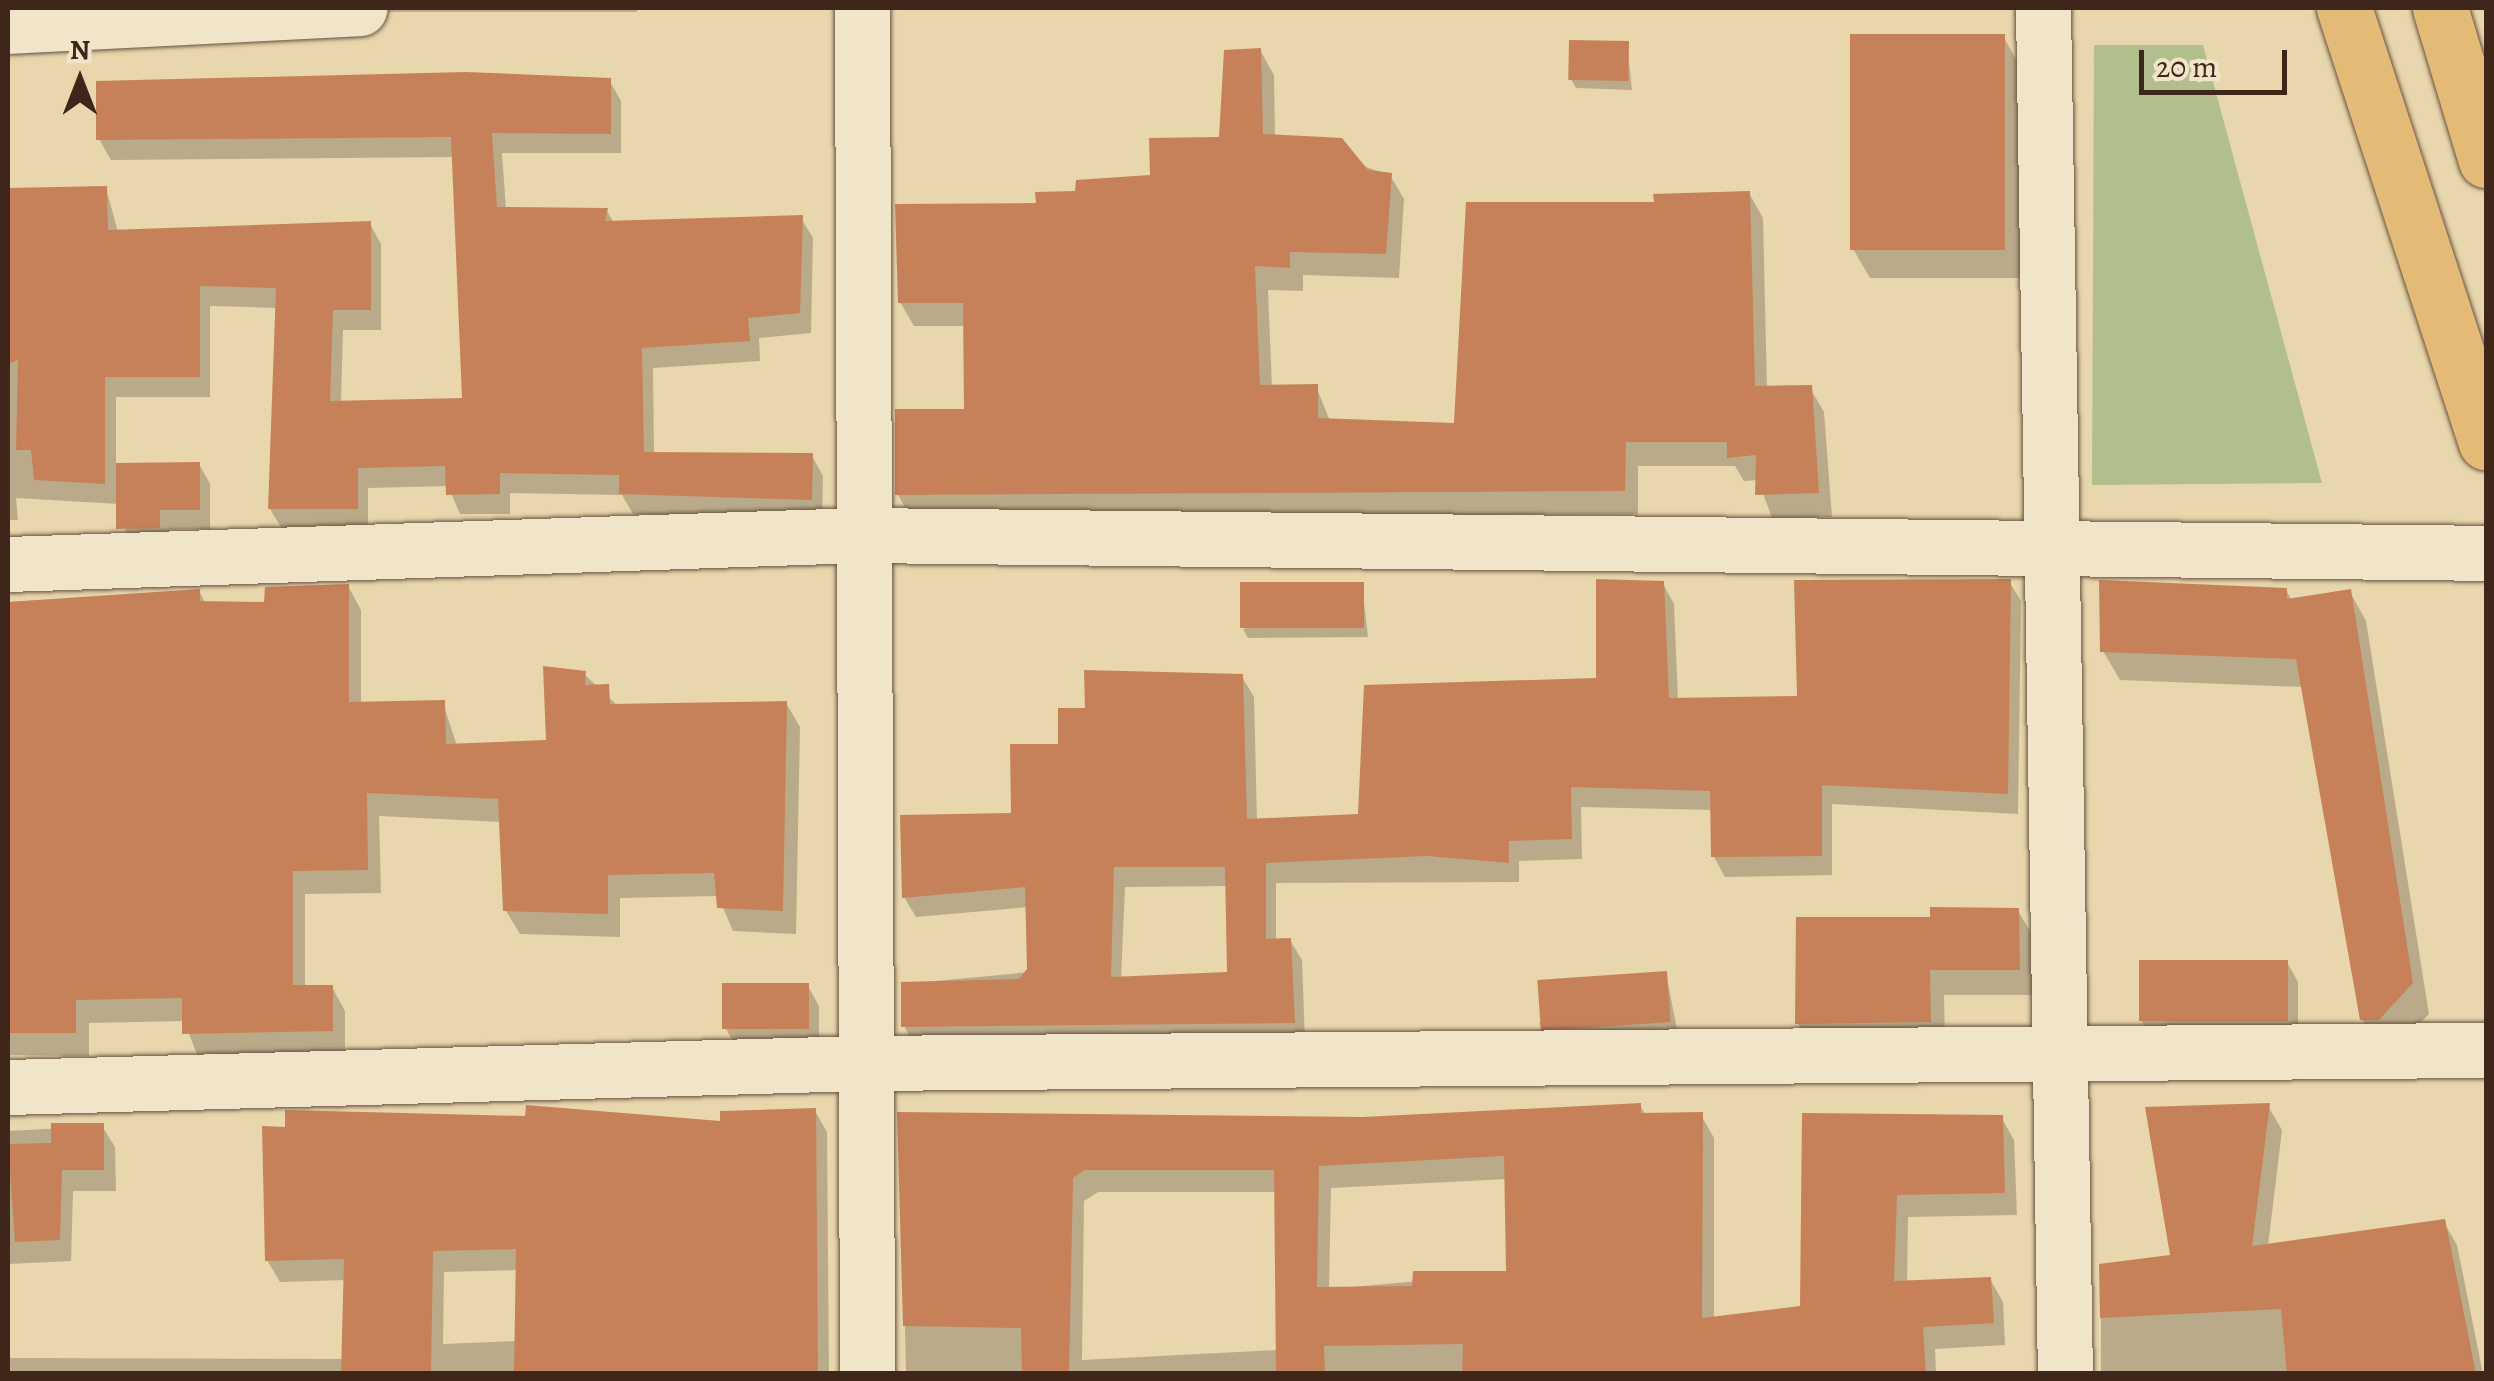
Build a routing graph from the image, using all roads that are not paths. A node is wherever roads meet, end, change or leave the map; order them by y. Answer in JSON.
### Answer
{"nodes":[{"id":1,"x":360,"y":8,"type":"edge"},
{"id":2,"x":862,"y":8,"type":"edge"},
{"id":3,"x":2043,"y":8,"type":"edge"},
{"id":4,"x":2344,"y":8,"type":"edge"},
{"id":5,"x":8,"y":26,"type":"edge"},
{"id":6,"x":2462,"y":40,"type":"edge"},
{"id":7,"x":2486,"y":160,"type":"edge"},
{"id":8,"x":2486,"y":442,"type":"edge"},
{"id":9,"x":861,"y":535,"type":"junction"},
{"id":10,"x":2051,"y":548,"type":"junction"},
{"id":11,"x":2486,"y":553,"type":"edge"},
{"id":12,"x":8,"y":564,"type":"edge"},
{"id":13,"x":2486,"y":1050,"type":"edge"},
{"id":14,"x":2059,"y":1054,"type":"junction"},
{"id":15,"x":860,"y":1063,"type":"junction"},
{"id":16,"x":8,"y":1088,"type":"edge"},
{"id":17,"x":867,"y":1374,"type":"edge"},
{"id":18,"x":2065,"y":1374,"type":"edge"}],
"edges":[{"from":1,"to":5,"type":"street"},
{"from":2,"to":9,"type":"street"},
{"from":3,"to":10,"type":"street"},
{"from":4,"to":8,"type":"highway"},
{"from":6,"to":7,"type":"highway"},
{"from":9,"to":10,"type":"street"},
{"from":9,"to":12,"type":"street"},
{"from":9,"to":15,"type":"street"},
{"from":10,"to":11,"type":"street"},
{"from":10,"to":14,"type":"street"},
{"from":13,"to":14,"type":"street"},
{"from":14,"to":15,"type":"street"},
{"from":14,"to":18,"type":"street"},
{"from":15,"to":16,"type":"street"},
{"from":15,"to":17,"type":"street"}]}
